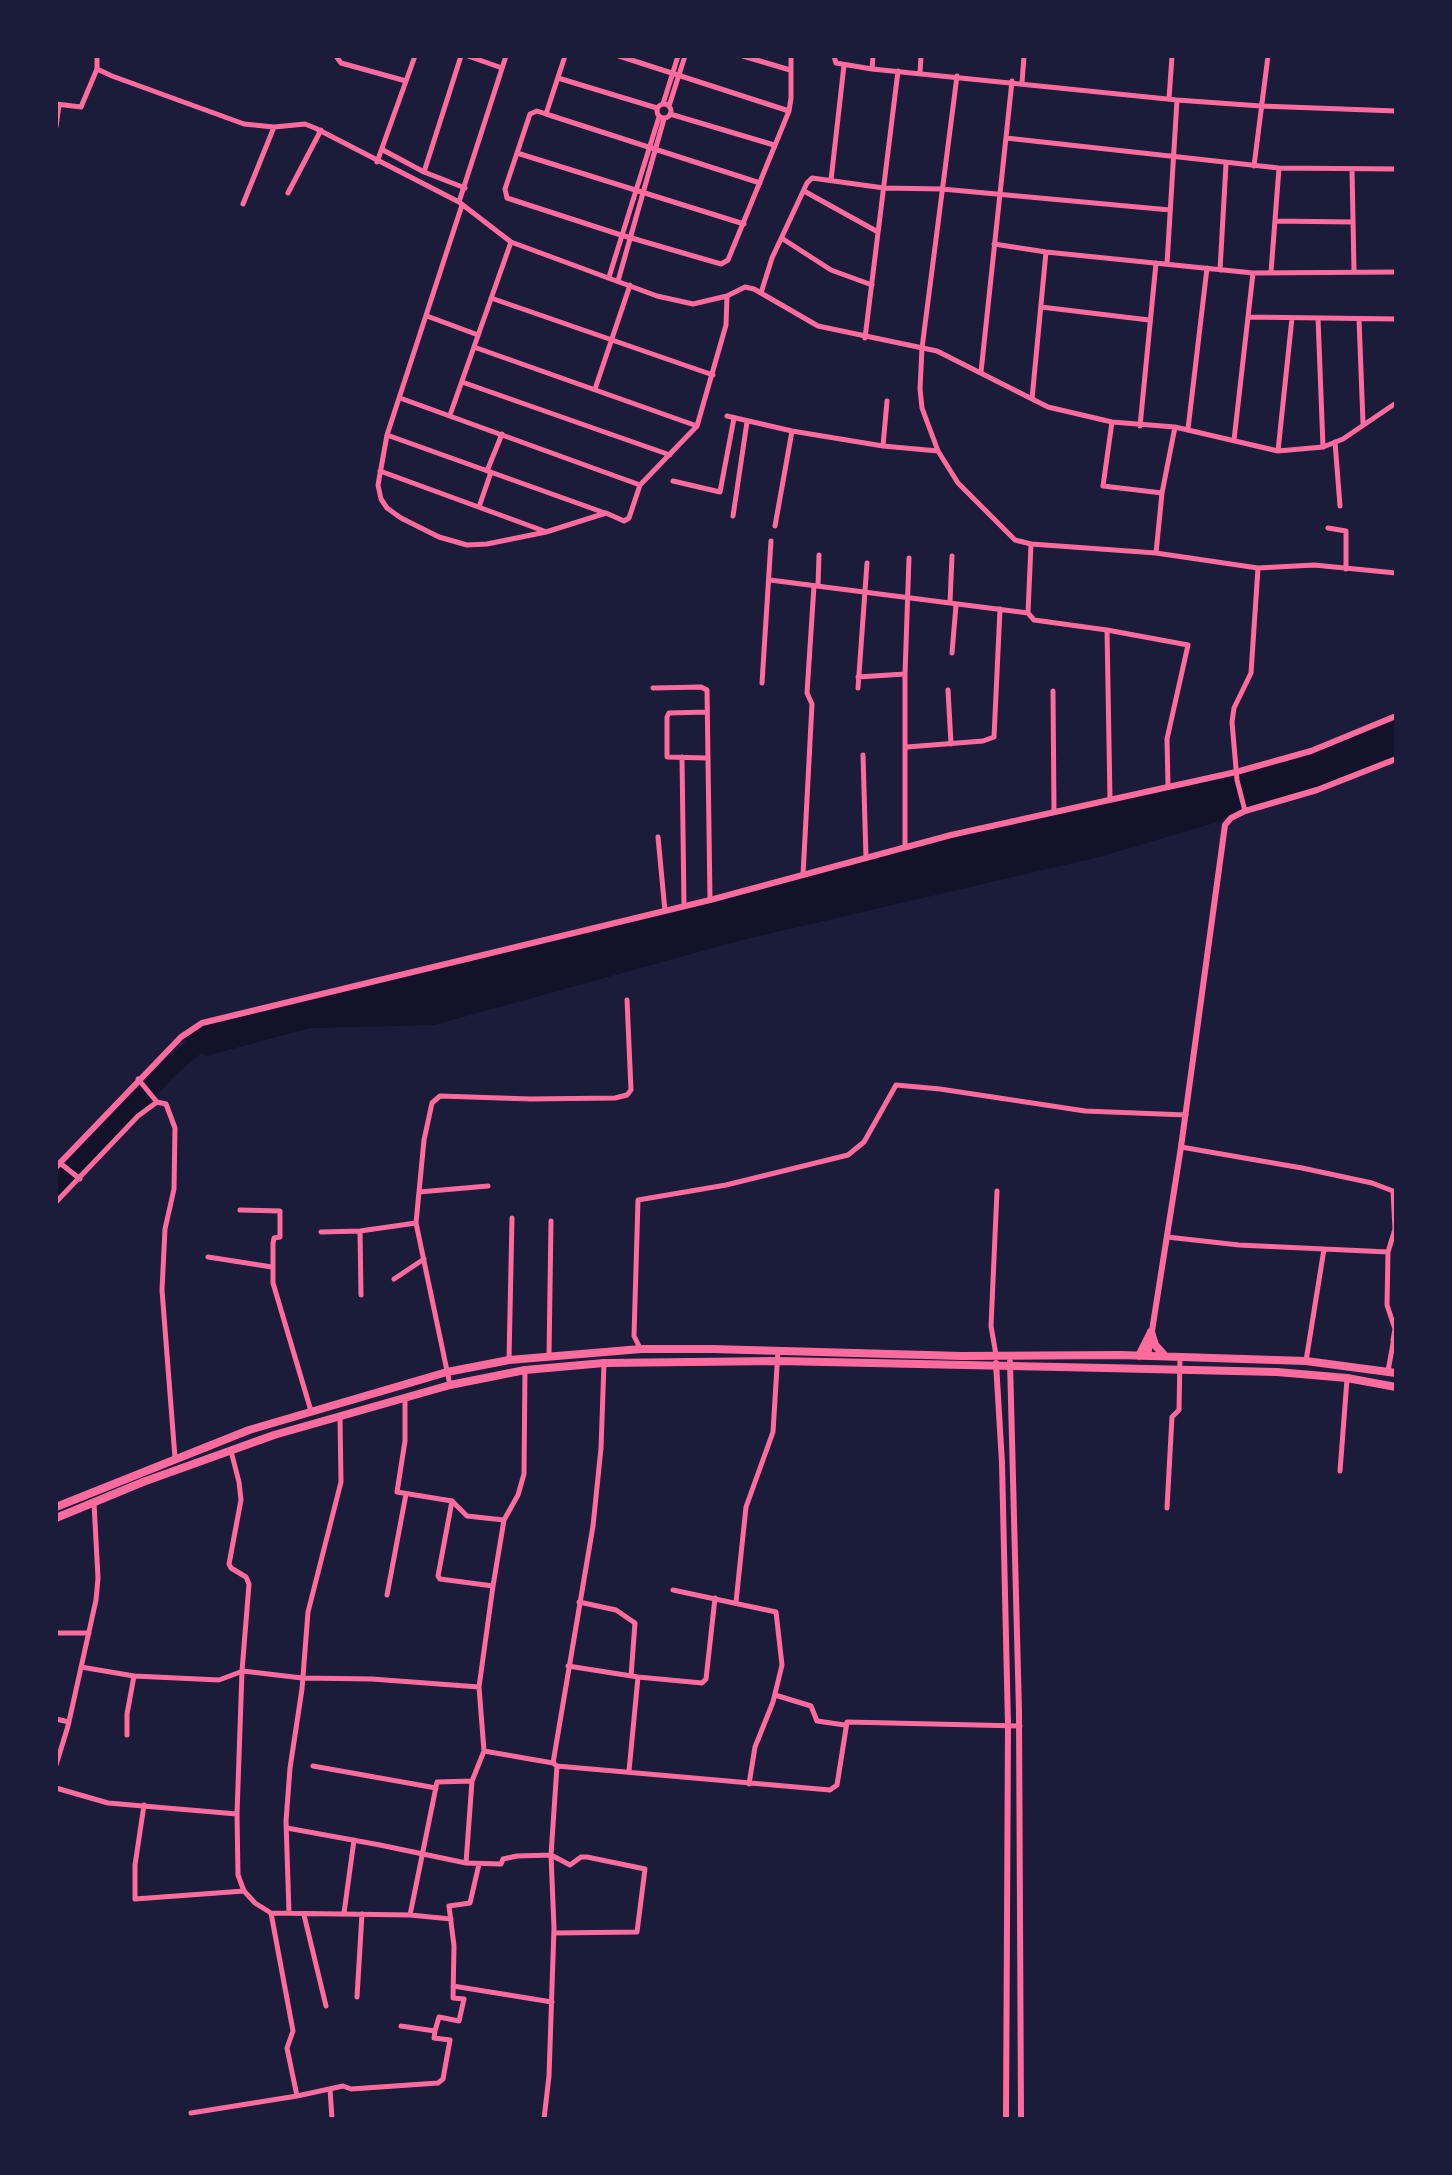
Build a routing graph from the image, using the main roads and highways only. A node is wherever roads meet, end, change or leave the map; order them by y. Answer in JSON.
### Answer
{"nodes":[{"id":1,"x":1144,"y":1356,"type":"junction"},
{"id":2,"x":1165,"y":1356,"type":"junction"},
{"id":3,"x":1392,"y":1372,"type":"edge"},
{"id":4,"x":1396,"y":1387,"type":"edge"},
{"id":5,"x":56,"y":1507,"type":"edge"},
{"id":6,"x":56,"y":1518,"type":"edge"}],
"edges":[{"from":1,"to":2,"type":"highway"},
{"from":1,"to":2,"type":"highway"},
{"from":1,"to":5,"type":"highway"},
{"from":2,"to":3,"type":"highway"},
{"from":4,"to":6,"type":"highway"}]}
